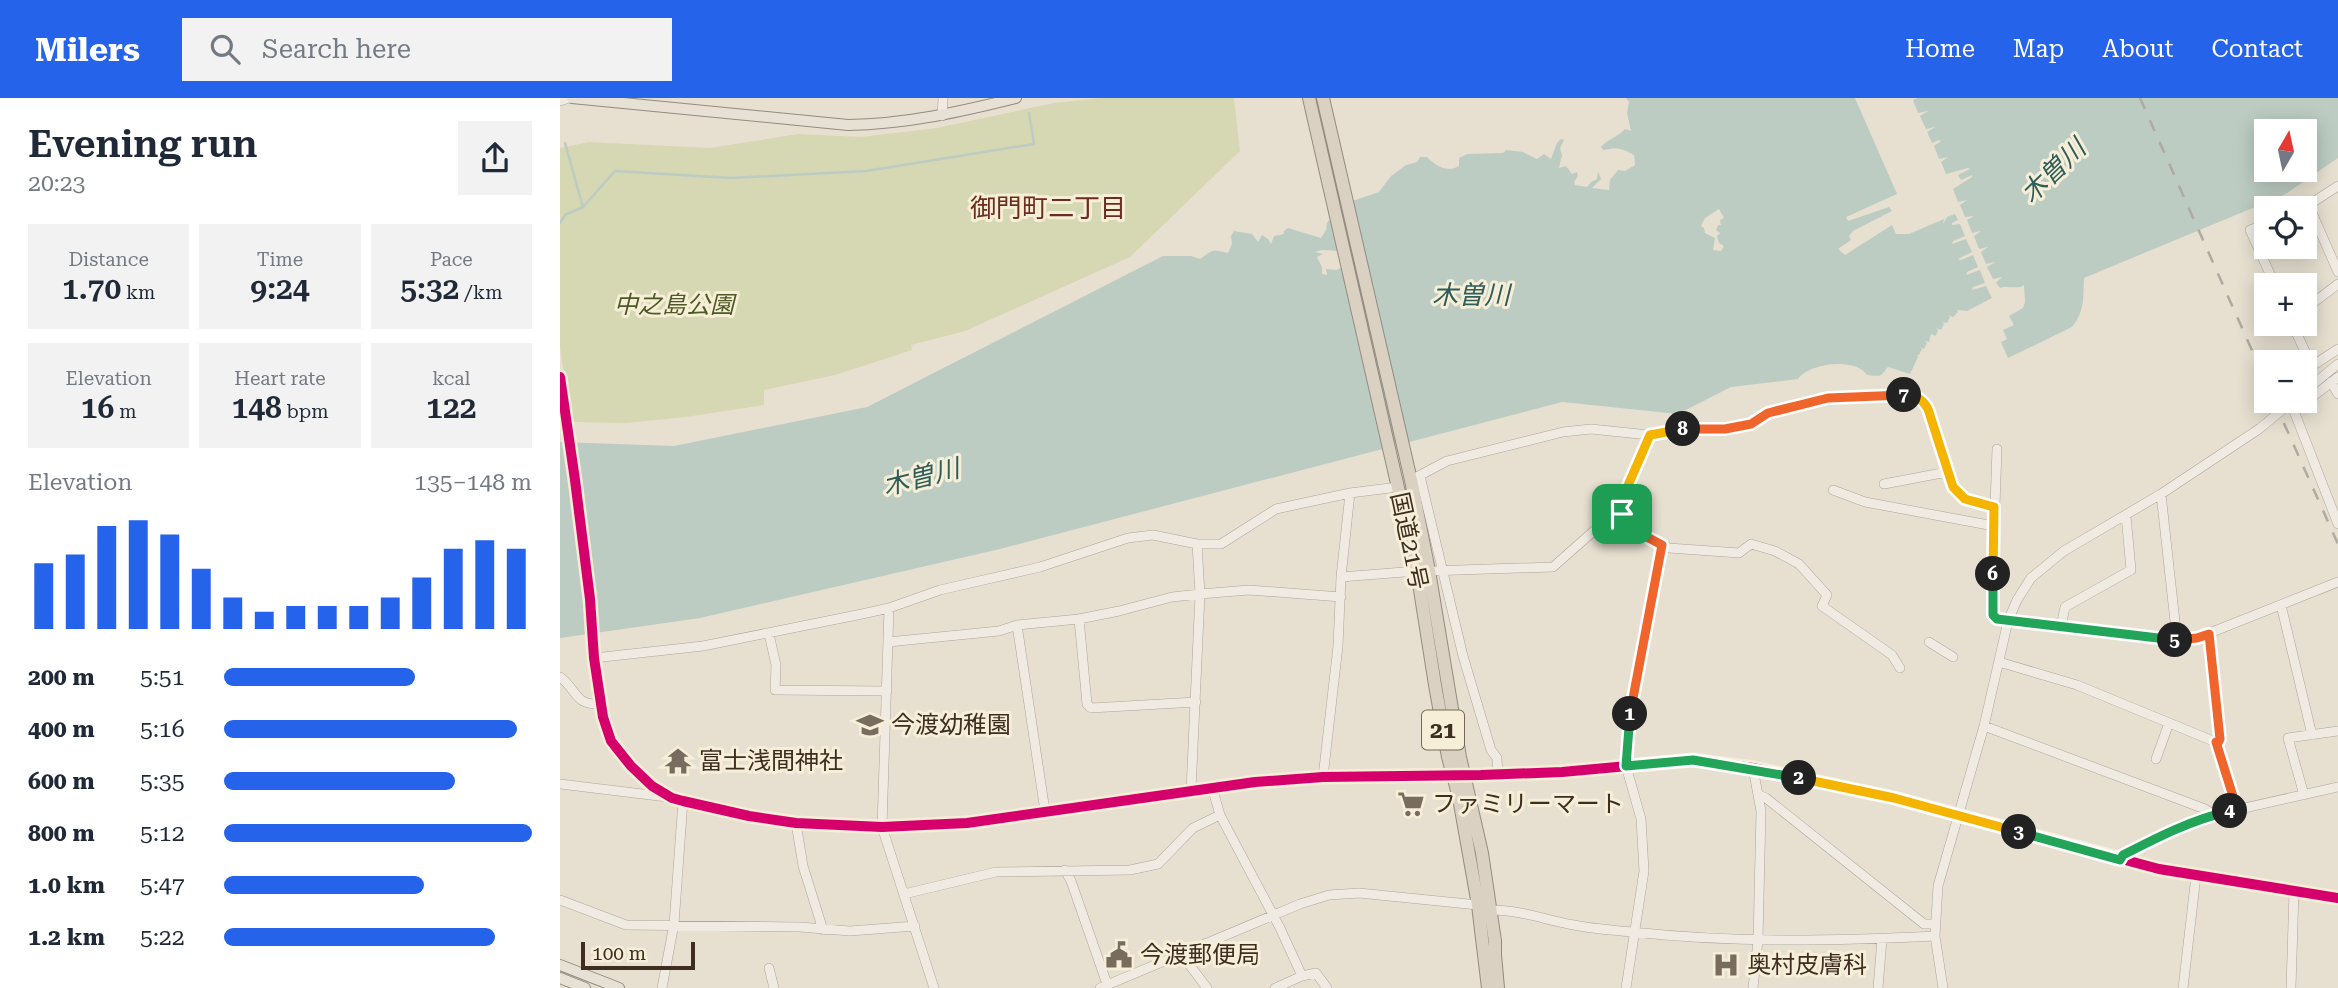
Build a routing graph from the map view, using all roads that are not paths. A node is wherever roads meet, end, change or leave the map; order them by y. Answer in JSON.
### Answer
{"nodes":[{"id":1,"x":571,"y":98,"type":"edge"},
{"id":2,"x":943,"y":98,"type":"edge"},
{"id":3,"x":1016,"y":98,"type":"edge"},
{"id":4,"x":1309,"y":98,"type":"edge"},
{"id":5,"x":1323,"y":98,"type":"edge"},
{"id":6,"x":560,"y":101,"type":"edge"},
{"id":7,"x":942,"y":116,"type":"junction"},
{"id":8,"x":2338,"y":186,"type":"edge"},
{"id":9,"x":2317,"y":200,"type":"edge"},
{"id":10,"x":2317,"y":229,"type":"edge"},
{"id":11,"x":2338,"y":272,"type":"edge"},
{"id":12,"x":2338,"y":284,"type":"edge"},
{"id":13,"x":2317,"y":300,"type":"edge"},
{"id":14,"x":2298,"y":336,"type":"edge"},
{"id":15,"x":2338,"y":349,"type":"edge"},
{"id":16,"x":2338,"y":364,"type":"edge"},
{"id":17,"x":560,"y":377,"type":"edge"},
{"id":18,"x":2335,"y":379,"type":"edge"},
{"id":19,"x":2317,"y":381,"type":"edge"},
{"id":20,"x":2338,"y":394,"type":"edge"},
{"id":21,"x":2278,"y":413,"type":"edge"},
{"id":22,"x":1650,"y":435,"type":"junction"},
{"id":23,"x":1997,"y":449,"type":"dead end"},
{"id":24,"x":1947,"y":472,"type":"junction"},
{"id":25,"x":1413,"y":475,"type":"junction"},
{"id":26,"x":1884,"y":484,"type":"dead end"},
{"id":27,"x":1398,"y":487,"type":"junction"},
{"id":28,"x":1833,"y":490,"type":"dead end"},
{"id":29,"x":1350,"y":493,"type":"junction"},
{"id":30,"x":2161,"y":494,"type":"junction"},
{"id":31,"x":1994,"y":507,"type":"junction"},
{"id":32,"x":1622,"y":514,"type":"junction"},
{"id":33,"x":2126,"y":516,"type":"junction"},
{"id":34,"x":2337,"y":518,"type":"edge"},
{"id":35,"x":1994,"y":526,"type":"junction"},
{"id":36,"x":1197,"y":544,"type":"junction"},
{"id":37,"x":1662,"y":545,"type":"junction"},
{"id":38,"x":1429,"y":571,"type":"junction"},
{"id":39,"x":1341,"y":577,"type":"junction"},
{"id":40,"x":2338,"y":582,"type":"edge"},
{"id":41,"x":1200,"y":594,"type":"junction"},
{"id":42,"x":1341,"y":597,"type":"junction"},
{"id":43,"x":2281,"y":605,"type":"junction"},
{"id":44,"x":889,"y":608,"type":"junction"},
{"id":45,"x":1079,"y":619,"type":"junction"},
{"id":46,"x":2008,"y":621,"type":"junction"},
{"id":47,"x":1017,"y":625,"type":"junction"},
{"id":48,"x":2061,"y":626,"type":"junction"},
{"id":49,"x":769,"y":634,"type":"junction"},
{"id":50,"x":2209,"y":634,"type":"junction"},
{"id":51,"x":2177,"y":640,"type":"junction"},
{"id":52,"x":888,"y":642,"type":"junction"},
{"id":53,"x":1929,"y":642,"type":"dead end"},
{"id":54,"x":1953,"y":657,"type":"dead end"},
{"id":55,"x":594,"y":658,"type":"junction"},
{"id":56,"x":1999,"y":662,"type":"junction"},
{"id":57,"x":1900,"y":667,"type":"dead end"},
{"id":58,"x":560,"y":677,"type":"edge"},
{"id":59,"x":887,"y":691,"type":"junction"},
{"id":60,"x":1196,"y":702,"type":"junction"},
{"id":61,"x":601,"y":704,"type":"junction"},
{"id":62,"x":2169,"y":723,"type":"junction"},
{"id":63,"x":1984,"y":726,"type":"junction"},
{"id":64,"x":2338,"y":731,"type":"edge"},
{"id":65,"x":2312,"y":735,"type":"junction"},
{"id":66,"x":2216,"y":742,"type":"junction"},
{"id":67,"x":2156,"y":759,"type":"dead end"},
{"id":68,"x":1626,"y":766,"type":"junction"},
{"id":69,"x":1753,"y":768,"type":"junction"},
{"id":70,"x":1459,"y":775,"type":"junction"},
{"id":71,"x":1498,"y":775,"type":"junction"},
{"id":72,"x":1323,"y":777,"type":"junction"},
{"id":73,"x":560,"y":784,"type":"edge"},
{"id":74,"x":1212,"y":787,"type":"junction"},
{"id":75,"x":2338,"y":788,"type":"edge"},
{"id":76,"x":1191,"y":790,"type":"junction"},
{"id":77,"x":1759,"y":795,"type":"junction"},
{"id":78,"x":2304,"y":795,"type":"junction"},
{"id":79,"x":672,"y":798,"type":"junction"},
{"id":80,"x":683,"y":802,"type":"junction"},
{"id":81,"x":2237,"y":809,"type":"junction"},
{"id":82,"x":1045,"y":811,"type":"junction"},
{"id":83,"x":2214,"y":814,"type":"junction"},
{"id":84,"x":1220,"y":815,"type":"junction"},
{"id":85,"x":1957,"y":815,"type":"junction"},
{"id":86,"x":796,"y":823,"type":"junction"},
{"id":87,"x":882,"y":827,"type":"junction"},
{"id":88,"x":2120,"y":860,"type":"junction"},
{"id":89,"x":1065,"y":870,"type":"junction"},
{"id":90,"x":2196,"y":876,"type":"junction"},
{"id":91,"x":2294,"y":891,"type":"junction"},
{"id":92,"x":904,"y":894,"type":"junction"},
{"id":93,"x":2338,"y":898,"type":"edge"},
{"id":94,"x":560,"y":900,"type":"edge"},
{"id":95,"x":1478,"y":905,"type":"junction"},
{"id":96,"x":1491,"y":910,"type":"junction"},
{"id":97,"x":1273,"y":915,"type":"junction"},
{"id":98,"x":674,"y":924,"type":"junction"},
{"id":99,"x":1935,"y":924,"type":"junction"},
{"id":100,"x":915,"y":926,"type":"junction"},
{"id":101,"x":822,"y":930,"type":"junction"},
{"id":102,"x":1635,"y":932,"type":"junction"},
{"id":103,"x":1935,"y":936,"type":"junction"},
{"id":104,"x":1882,"y":939,"type":"junction"},
{"id":105,"x":1758,"y":940,"type":"junction"},
{"id":106,"x":1495,"y":941,"type":"junction"},
{"id":107,"x":1182,"y":955,"type":"junction"},
{"id":108,"x":560,"y":965,"type":"edge"},
{"id":109,"x":769,"y":968,"type":"dead end"},
{"id":110,"x":1302,"y":976,"type":"junction"},
{"id":111,"x":560,"y":978,"type":"edge"},
{"id":112,"x":1104,"y":986,"type":"edge"},
{"id":113,"x":585,"y":988,"type":"edge"},
{"id":114,"x":618,"y":988,"type":"edge"},
{"id":115,"x":662,"y":988,"type":"edge"},
{"id":116,"x":774,"y":988,"type":"edge"},
{"id":117,"x":934,"y":988,"type":"edge"},
{"id":118,"x":1207,"y":988,"type":"edge"},
{"id":119,"x":1275,"y":988,"type":"edge"},
{"id":120,"x":1327,"y":988,"type":"edge"},
{"id":121,"x":1488,"y":988,"type":"edge"},
{"id":122,"x":1499,"y":988,"type":"edge"},
{"id":123,"x":1508,"y":988,"type":"edge"},
{"id":124,"x":1626,"y":988,"type":"edge"},
{"id":125,"x":1753,"y":988,"type":"edge"},
{"id":126,"x":1878,"y":988,"type":"edge"},
{"id":127,"x":1942,"y":988,"type":"edge"},
{"id":128,"x":2183,"y":988,"type":"edge"},
{"id":129,"x":2291,"y":988,"type":"edge"}],
"edges":[{"from":1,"to":6,"type":"street"},
{"from":1,"to":7,"type":"main road"},
{"from":2,"to":7,"type":"street"},
{"from":3,"to":7,"type":"main road"},
{"from":4,"to":27,"type":"highway","name":"国道21号","number":"21"},
{"from":5,"to":25,"type":"highway","name":"国道21号","number":"21"},
{"from":8,"to":9,"type":"street"},
{"from":10,"to":11,"type":"street"},
{"from":12,"to":13,"type":"street"},
{"from":14,"to":15,"type":"street"},
{"from":16,"to":19,"type":"street"},
{"from":17,"to":55,"type":"street"},
{"from":18,"to":20,"type":"street"},
{"from":18,"to":34,"type":"street"},
{"from":21,"to":30,"type":"street","bridge":true},
{"from":22,"to":24,"type":"street"},
{"from":22,"to":25,"type":"street"},
{"from":22,"to":32,"type":"street"},
{"from":23,"to":31,"type":"street"},
{"from":24,"to":26,"type":"street"},
{"from":24,"to":31,"type":"street"},
{"from":25,"to":38,"type":"highway","name":"国道21号","number":"21"},
{"from":27,"to":29,"type":"street"},
{"from":27,"to":38,"type":"highway","name":"国道21号","number":"21"},
{"from":28,"to":35,"type":"street"},
{"from":29,"to":36,"type":"street"},
{"from":29,"to":39,"type":"street"},
{"from":30,"to":33,"type":"street"},
{"from":30,"to":51,"type":"street"},
{"from":31,"to":35,"type":"street"},
{"from":32,"to":37,"type":"street"},
{"from":32,"to":38,"type":"street"},
{"from":33,"to":46,"type":"street"},
{"from":33,"to":48,"type":"street"},
{"from":35,"to":46,"type":"street"},
{"from":36,"to":41,"type":"street"},
{"from":36,"to":44,"type":"street"},
{"from":37,"to":57,"type":"street"},
{"from":37,"to":68,"type":"street"},
{"from":38,"to":39,"type":"street"},
{"from":38,"to":70,"type":"highway","name":"国道21号","number":"21"},
{"from":38,"to":71,"type":"street"},
{"from":39,"to":42,"type":"street"},
{"from":40,"to":43,"type":"street"},
{"from":41,"to":42,"type":"street"},
{"from":41,"to":45,"type":"street"},
{"from":41,"to":60,"type":"street"},
{"from":42,"to":72,"type":"street"},
{"from":43,"to":50,"type":"street"},
{"from":43,"to":65,"type":"street"},
{"from":44,"to":49,"type":"street"},
{"from":44,"to":52,"type":"street"},
{"from":45,"to":47,"type":"street"},
{"from":45,"to":60,"type":"street"},
{"from":46,"to":48,"type":"street"},
{"from":46,"to":56,"type":"street"},
{"from":47,"to":52,"type":"street"},
{"from":47,"to":82,"type":"street"},
{"from":48,"to":51,"type":"street"},
{"from":49,"to":55,"type":"street"},
{"from":49,"to":59,"type":"street"},
{"from":50,"to":51,"type":"street"},
{"from":50,"to":66,"type":"street"},
{"from":52,"to":59,"type":"street"},
{"from":53,"to":54,"type":"street"},
{"from":55,"to":61,"type":"street"},
{"from":56,"to":62,"type":"street"},
{"from":56,"to":63,"type":"street"},
{"from":58,"to":61,"type":"street"},
{"from":59,"to":87,"type":"street"},
{"from":60,"to":76,"type":"street"},
{"from":61,"to":79,"type":"street"},
{"from":62,"to":66,"type":"street"},
{"from":62,"to":67,"type":"street"},
{"from":63,"to":83,"type":"street"},
{"from":63,"to":85,"type":"street"},
{"from":64,"to":65,"type":"street"},
{"from":65,"to":78,"type":"street"},
{"from":66,"to":81,"type":"street"},
{"from":68,"to":69,"type":"street"},
{"from":68,"to":71,"type":"street"},
{"from":68,"to":102,"type":"street"},
{"from":69,"to":77,"type":"street"},
{"from":69,"to":85,"type":"street"},
{"from":70,"to":71,"type":"street"},
{"from":70,"to":72,"type":"street"},
{"from":70,"to":95,"type":"highway","name":"国道21号","number":"21"},
{"from":70,"to":96,"type":"highway","name":"国道21号","number":"21"},
{"from":72,"to":74,"type":"street"},
{"from":73,"to":79,"type":"street"},
{"from":74,"to":76,"type":"street"},
{"from":74,"to":84,"type":"street"},
{"from":75,"to":78,"type":"street"},
{"from":76,"to":82,"type":"street"},
{"from":77,"to":99,"type":"street"},
{"from":77,"to":105,"type":"street"},
{"from":78,"to":81,"type":"street"},
{"from":79,"to":80,"type":"street"},
{"from":80,"to":86,"type":"street"},
{"from":80,"to":98,"type":"street"},
{"from":81,"to":83,"type":"street"},
{"from":82,"to":87,"type":"street"},
{"from":83,"to":88,"type":"street"},
{"from":84,"to":89,"type":"street"},
{"from":84,"to":97,"type":"street"},
{"from":85,"to":88,"type":"street"},
{"from":85,"to":99,"type":"street"},
{"from":86,"to":87,"type":"street"},
{"from":86,"to":101,"type":"street"},
{"from":87,"to":92,"type":"street"},
{"from":88,"to":90,"type":"street"},
{"from":89,"to":92,"type":"street"},
{"from":89,"to":112,"type":"street"},
{"from":90,"to":91,"type":"street"},
{"from":90,"to":128,"type":"street"},
{"from":91,"to":93,"type":"street"},
{"from":91,"to":129,"type":"street"},
{"from":92,"to":100,"type":"street"},
{"from":94,"to":98,"type":"street"},
{"from":95,"to":97,"type":"street"},
{"from":95,"to":121,"type":"highway","name":"国道21号","number":"21"},
{"from":96,"to":102,"type":"street"},
{"from":96,"to":106,"type":"highway","name":"国道21号","number":"21"},
{"from":97,"to":107,"type":"street"},
{"from":97,"to":110,"type":"street"},
{"from":98,"to":101,"type":"street"},
{"from":98,"to":115,"type":"street"},
{"from":99,"to":103,"type":"street"},
{"from":100,"to":101,"type":"street"},
{"from":100,"to":117,"type":"street"},
{"from":102,"to":105,"type":"street"},
{"from":102,"to":124,"type":"street"},
{"from":103,"to":104,"type":"street"},
{"from":103,"to":127,"type":"street"},
{"from":104,"to":105,"type":"street"},
{"from":104,"to":126,"type":"street"},
{"from":105,"to":125,"type":"street"},
{"from":106,"to":122,"type":"highway","name":"国道21号","number":"21"},
{"from":106,"to":123,"type":"highway"},
{"from":107,"to":112,"type":"street"},
{"from":107,"to":118,"type":"street"},
{"from":108,"to":114,"type":"main road"},
{"from":109,"to":116,"type":"street"},
{"from":110,"to":119,"type":"street"},
{"from":110,"to":120,"type":"street"},
{"from":111,"to":113,"type":"main road"}]}
